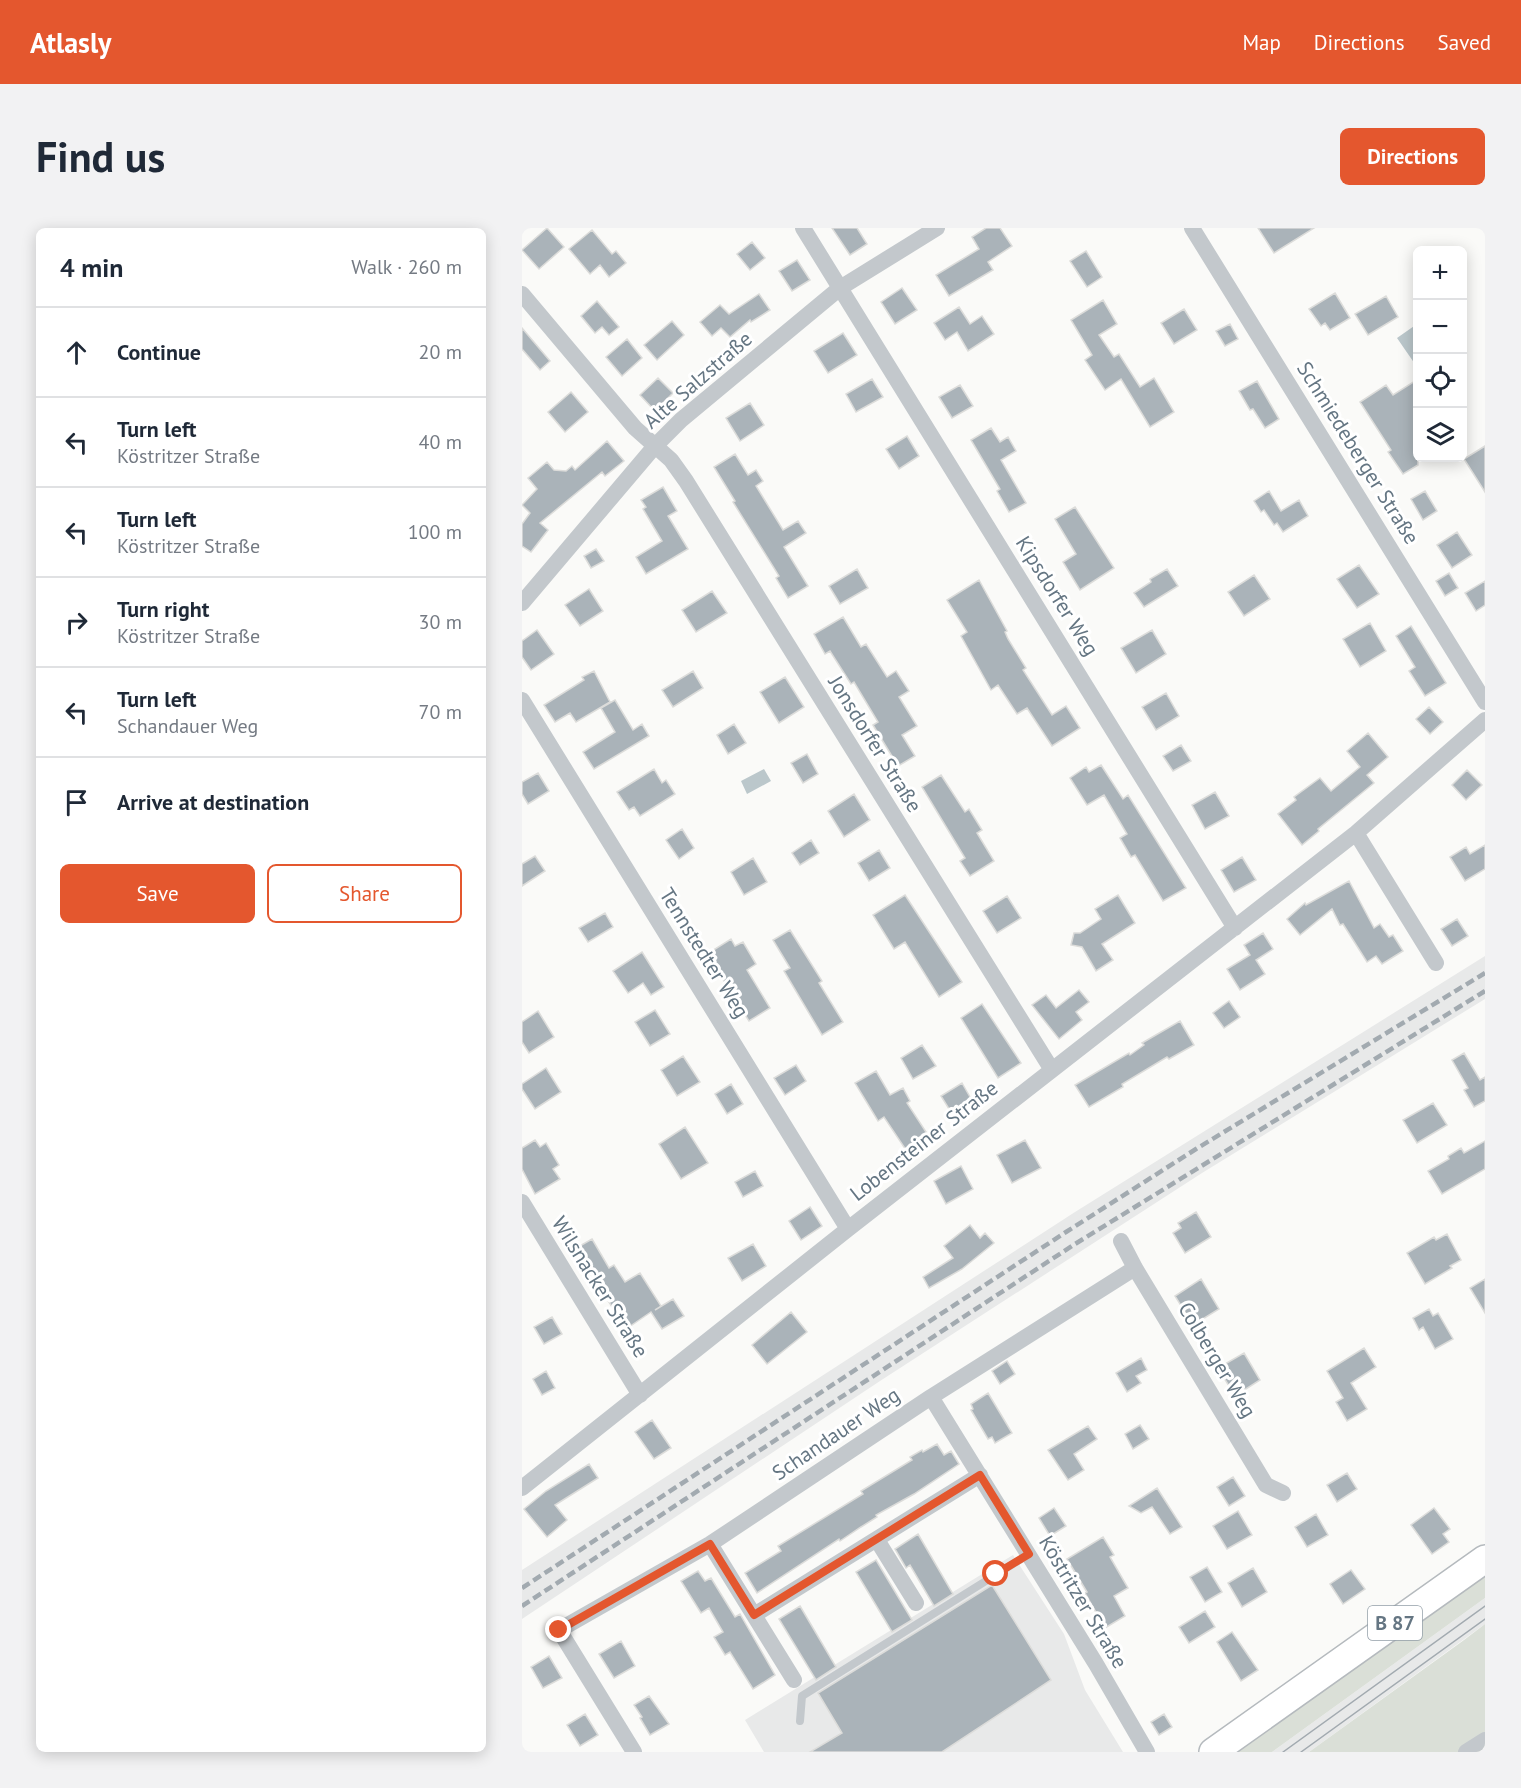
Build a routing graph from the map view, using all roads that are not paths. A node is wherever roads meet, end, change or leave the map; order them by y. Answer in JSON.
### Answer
{"nodes":[{"id":1,"x":803,"y":228,"type":"edge"},
{"id":2,"x":937,"y":228,"type":"edge"},
{"id":3,"x":1192,"y":228,"type":"edge"},
{"id":4,"x":840,"y":288,"type":"junction"},
{"id":5,"x":522,"y":294,"type":"edge"},
{"id":6,"x":655,"y":446,"type":"junction"},
{"id":7,"x":522,"y":603,"type":"edge"},
{"id":8,"x":522,"y":700,"type":"edge"},
{"id":9,"x":1485,"y":702,"type":"edge"},
{"id":10,"x":1485,"y":720,"type":"edge"},
{"id":11,"x":1356,"y":833,"type":"junction"},
{"id":12,"x":1235,"y":928,"type":"junction"},
{"id":13,"x":1436,"y":963,"type":"dead end"},
{"id":14,"x":1052,"y":1070,"type":"junction"},
{"id":15,"x":522,"y":1203,"type":"edge"},
{"id":16,"x":848,"y":1230,"type":"junction"},
{"id":17,"x":1121,"y":1242,"type":"dead end"},
{"id":18,"x":1135,"y":1268,"type":"junction"},
{"id":19,"x":640,"y":1395,"type":"junction"},
{"id":20,"x":932,"y":1398,"type":"junction"},
{"id":21,"x":980,"y":1475,"type":"junction"},
{"id":22,"x":522,"y":1488,"type":"edge"},
{"id":23,"x":1283,"y":1493,"type":"dead end"},
{"id":24,"x":877,"y":1540,"type":"junction"},
{"id":25,"x":710,"y":1544,"type":"junction"},
{"id":26,"x":1029,"y":1554,"type":"junction"},
{"id":27,"x":1485,"y":1559,"type":"edge"},
{"id":28,"x":916,"y":1603,"type":"dead end"},
{"id":29,"x":754,"y":1615,"type":"junction"},
{"id":30,"x":794,"y":1680,"type":"dead end"},
{"id":31,"x":800,"y":1720,"type":"dead end"},
{"id":32,"x":1485,"y":1740,"type":"edge"},
{"id":33,"x":634,"y":1752,"type":"edge"},
{"id":34,"x":1147,"y":1752,"type":"edge"},
{"id":35,"x":1213,"y":1752,"type":"edge"},
{"id":36,"x":1466,"y":1752,"type":"edge"}],
"edges":[{"from":1,"to":4,"type":"street","name":"Kipsdorfer Weg"},
{"from":2,"to":4,"type":"street","name":"Alte Salzstraße"},
{"from":3,"to":9,"type":"street","name":"Schmiedeberger Straße"},
{"from":4,"to":6,"type":"street","name":"Alte Salzstraße"},
{"from":4,"to":12,"type":"street","name":"Kipsdorfer Weg"},
{"from":5,"to":6,"type":"street","name":"Jonsdorfer Straße"},
{"from":6,"to":7,"type":"street","name":"Alte Salzstraße"},
{"from":6,"to":14,"type":"street","name":"Jonsdorfer Straße"},
{"from":8,"to":16,"type":"street","name":"Tennstedter Weg"},
{"from":10,"to":11,"type":"street","name":"Lobensteiner Straße"},
{"from":11,"to":12,"type":"street","name":"Lobensteiner Straße"},
{"from":11,"to":13,"type":"street"},
{"from":12,"to":14,"type":"street","name":"Lobensteiner Straße"},
{"from":14,"to":16,"type":"street","name":"Lobensteiner Straße"},
{"from":15,"to":19,"type":"street","name":"Wilsnacker Straße"},
{"from":16,"to":19,"type":"street","name":"Lobensteiner Straße"},
{"from":17,"to":18,"type":"street","name":"Colberger Weg"},
{"from":18,"to":20,"type":"street","name":"Schandauer Weg"},
{"from":18,"to":23,"type":"street","name":"Colberger Weg"},
{"from":19,"to":22,"type":"street","name":"Lobensteiner Straße"},
{"from":20,"to":21,"type":"street","name":"Köstritzer Straße"},
{"from":20,"to":25,"type":"street","name":"Schandauer Weg"},
{"from":21,"to":24,"type":"street"},
{"from":21,"to":26,"type":"street","name":"Köstritzer Straße"},
{"from":24,"to":28,"type":"street"},
{"from":24,"to":29,"type":"street"},
{"from":25,"to":29,"type":"street"},
{"from":25,"to":33,"type":"street","name":"Schandauer Weg"},
{"from":26,"to":31,"type":"lane"},
{"from":26,"to":34,"type":"street","name":"Köstritzer Straße"},
{"from":27,"to":35,"type":"main road","number":"B 87"},
{"from":29,"to":30,"type":"street"},
{"from":32,"to":36,"type":"street"}]}
